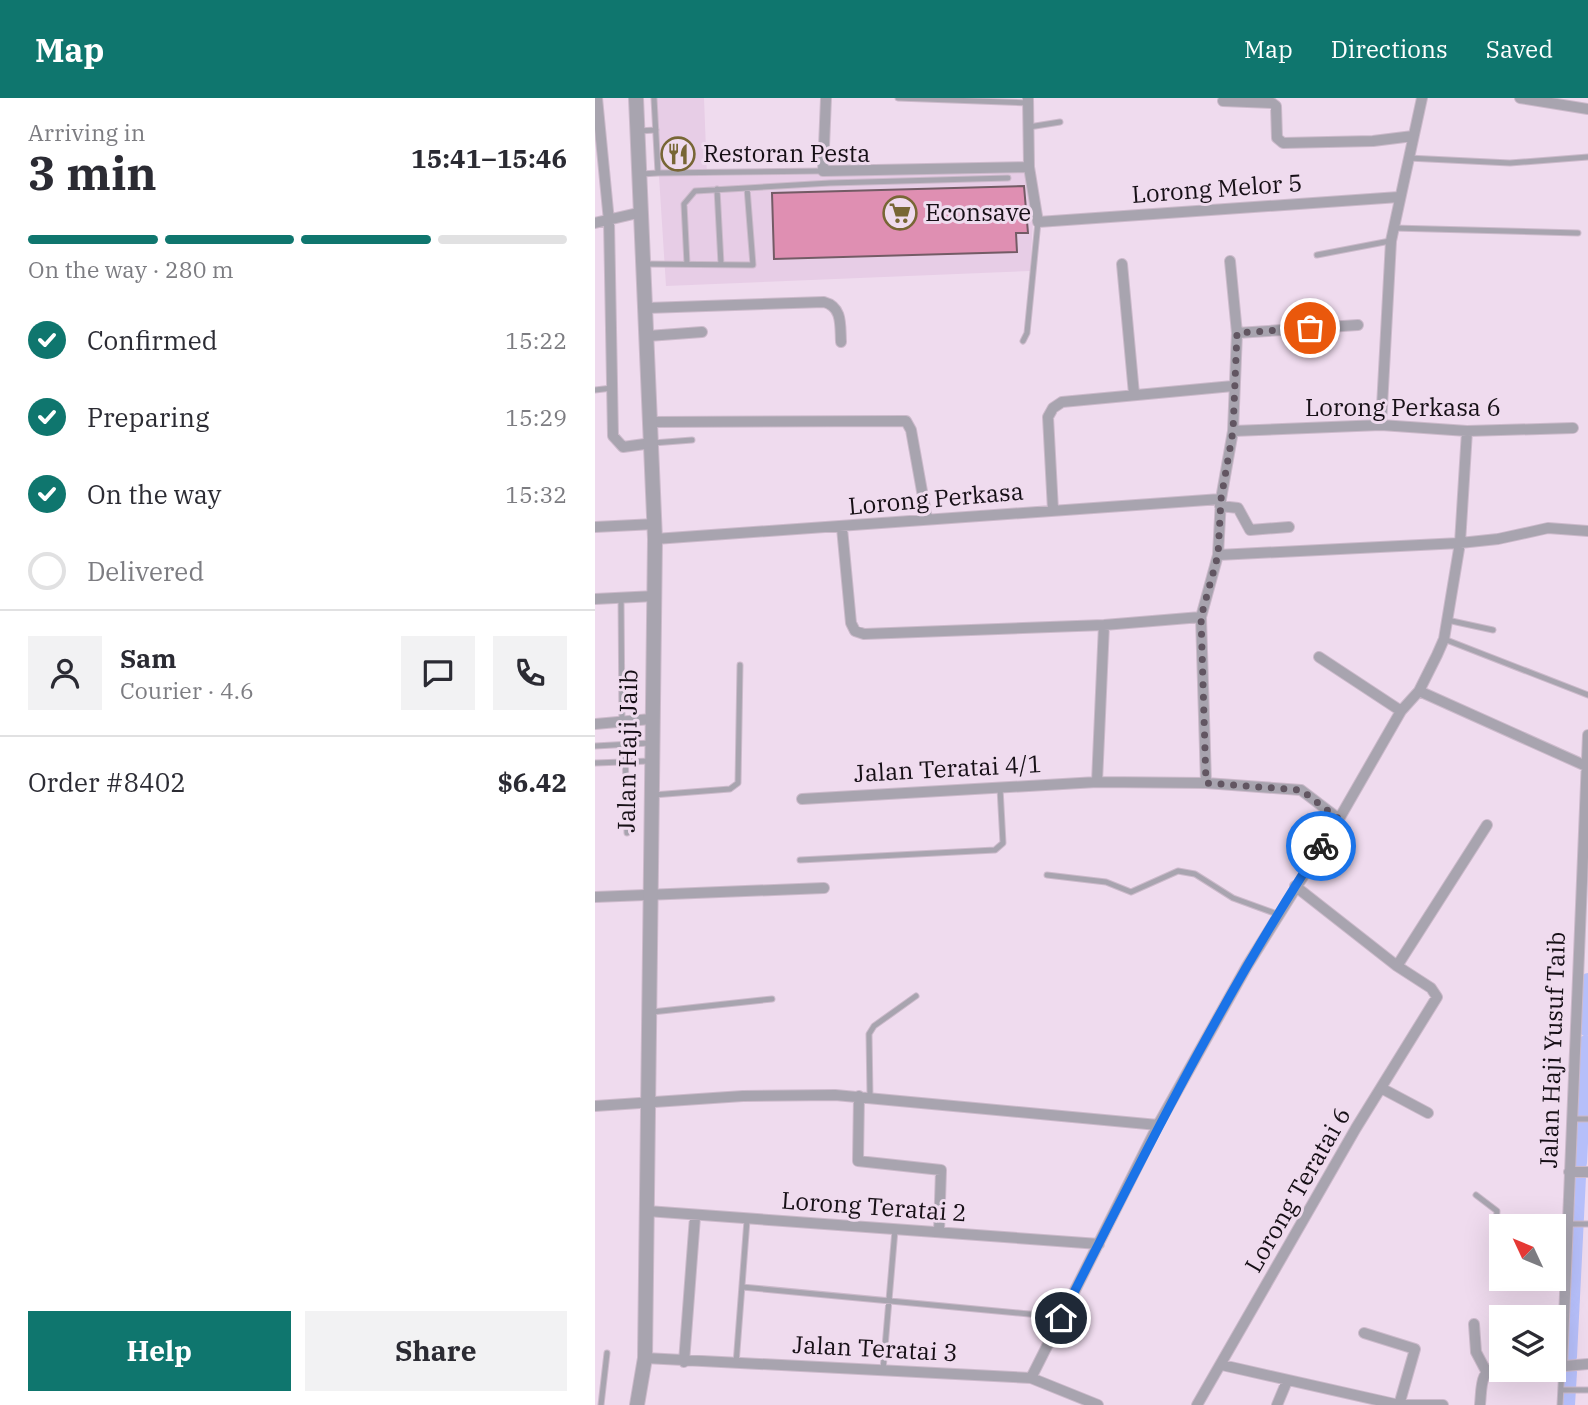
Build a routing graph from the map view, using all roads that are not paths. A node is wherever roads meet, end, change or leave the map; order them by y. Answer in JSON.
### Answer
{"nodes":[{"id":1,"x":597,"y":98,"type":"edge"},
{"id":2,"x":636,"y":98,"type":"edge"},
{"id":3,"x":654,"y":98,"type":"edge"},
{"id":4,"x":826,"y":98,"type":"edge"},
{"id":5,"x":898,"y":98,"type":"edge"},
{"id":6,"x":1422,"y":98,"type":"edge"},
{"id":7,"x":1520,"y":98,"type":"edge"},
{"id":8,"x":1028,"y":100,"type":"edge"},
{"id":9,"x":1223,"y":101,"type":"dead end"},
{"id":10,"x":1588,"y":110,"type":"edge"},
{"id":11,"x":1060,"y":122,"type":"dead end"},
{"id":12,"x":1029,"y":127,"type":"junction"},
{"id":13,"x":656,"y":130,"type":"junction"},
{"id":14,"x":638,"y":131,"type":"junction"},
{"id":15,"x":1413,"y":136,"type":"junction"},
{"id":16,"x":1588,"y":157,"type":"edge"},
{"id":17,"x":1408,"y":158,"type":"junction"},
{"id":18,"x":1029,"y":167,"type":"junction"},
{"id":19,"x":658,"y":173,"type":"junction"},
{"id":20,"x":641,"y":174,"type":"junction"},
{"id":21,"x":828,"y":175,"type":"junction"},
{"id":22,"x":1008,"y":178,"type":"dead end"},
{"id":23,"x":747,"y":188,"type":"junction"},
{"id":24,"x":717,"y":189,"type":"junction"},
{"id":25,"x":1399,"y":197,"type":"junction"},
{"id":26,"x":642,"y":212,"type":"junction"},
{"id":27,"x":609,"y":220,"type":"junction"},
{"id":28,"x":1038,"y":222,"type":"junction"},
{"id":29,"x":595,"y":223,"type":"edge"},
{"id":30,"x":1393,"y":228,"type":"junction"},
{"id":31,"x":1578,"y":233,"type":"dead end"},
{"id":32,"x":1391,"y":241,"type":"junction"},
{"id":33,"x":1317,"y":255,"type":"dead end"},
{"id":34,"x":1230,"y":261,"type":"dead end"},
{"id":35,"x":645,"y":264,"type":"junction"},
{"id":36,"x":687,"y":264,"type":"junction"},
{"id":37,"x":721,"y":264,"type":"junction"},
{"id":38,"x":1122,"y":264,"type":"dead end"},
{"id":39,"x":647,"y":308,"type":"junction"},
{"id":40,"x":1358,"y":325,"type":"dead end"},
{"id":41,"x":702,"y":332,"type":"dead end"},
{"id":42,"x":1237,"y":333,"type":"junction"},
{"id":43,"x":647,"y":336,"type":"junction"},
{"id":44,"x":1023,"y":341,"type":"dead end"},
{"id":45,"x":841,"y":342,"type":"dead end"},
{"id":46,"x":1233,"y":386,"type":"junction"},
{"id":47,"x":612,"y":388,"type":"junction"},
{"id":48,"x":595,"y":390,"type":"edge"},
{"id":49,"x":1134,"y":394,"type":"junction"},
{"id":50,"x":651,"y":422,"type":"junction"},
{"id":51,"x":1381,"y":425,"type":"junction"},
{"id":52,"x":1573,"y":428,"type":"dead end"},
{"id":53,"x":1467,"y":430,"type":"junction"},
{"id":54,"x":1233,"y":431,"type":"junction"},
{"id":55,"x":692,"y":440,"type":"dead end"},
{"id":56,"x":652,"y":443,"type":"junction"},
{"id":57,"x":1221,"y":503,"type":"junction"},
{"id":58,"x":1053,"y":510,"type":"junction"},
{"id":59,"x":927,"y":519,"type":"junction"},
{"id":60,"x":595,"y":527,"type":"edge"},
{"id":61,"x":1289,"y":527,"type":"dead end"},
{"id":62,"x":842,"y":528,"type":"junction"},
{"id":63,"x":655,"y":531,"type":"junction"},
{"id":64,"x":1588,"y":531,"type":"edge"},
{"id":65,"x":1460,"y":543,"type":"junction"},
{"id":66,"x":1218,"y":555,"type":"junction"},
{"id":67,"x":655,"y":596,"type":"junction"},
{"id":68,"x":621,"y":597,"type":"junction"},
{"id":69,"x":595,"y":599,"type":"edge"},
{"id":70,"x":1201,"y":617,"type":"junction"},
{"id":71,"x":1447,"y":620,"type":"junction"},
{"id":72,"x":1104,"y":625,"type":"junction"},
{"id":73,"x":1493,"y":630,"type":"dead end"},
{"id":74,"x":1444,"y":639,"type":"junction"},
{"id":75,"x":1319,"y":657,"type":"dead end"},
{"id":76,"x":740,"y":665,"type":"dead end"},
{"id":77,"x":1419,"y":691,"type":"junction"},
{"id":78,"x":1588,"y":695,"type":"edge"},
{"id":79,"x":1401,"y":711,"type":"junction"},
{"id":80,"x":651,"y":719,"type":"junction"},
{"id":81,"x":622,"y":722,"type":"junction"},
{"id":82,"x":595,"y":724,"type":"edge"},
{"id":83,"x":1588,"y":734,"type":"edge"},
{"id":84,"x":650,"y":743,"type":"junction"},
{"id":85,"x":625,"y":744,"type":"junction"},
{"id":86,"x":595,"y":746,"type":"edge"},
{"id":87,"x":650,"y":761,"type":"junction"},
{"id":88,"x":626,"y":762,"type":"junction"},
{"id":89,"x":595,"y":764,"type":"edge"},
{"id":90,"x":1586,"y":766,"type":"junction"},
{"id":91,"x":1097,"y":782,"type":"junction"},
{"id":92,"x":1206,"y":783,"type":"junction"},
{"id":93,"x":1000,"y":788,"type":"junction"},
{"id":94,"x":650,"y":795,"type":"junction"},
{"id":95,"x":802,"y":799,"type":"dead end"},
{"id":96,"x":1339,"y":819,"type":"junction"},
{"id":97,"x":1487,"y":825,"type":"dead end"},
{"id":98,"x":627,"y":834,"type":"dead end"},
{"id":99,"x":800,"y":860,"type":"dead end"},
{"id":100,"x":1584,"y":867,"type":"edge"},
{"id":101,"x":1047,"y":875,"type":"dead end"},
{"id":102,"x":1295,"y":886,"type":"junction"},
{"id":103,"x":824,"y":888,"type":"dead end"},
{"id":104,"x":649,"y":894,"type":"junction"},
{"id":105,"x":595,"y":897,"type":"edge"},
{"id":106,"x":1277,"y":914,"type":"junction"},
{"id":107,"x":1397,"y":966,"type":"junction"},
{"id":108,"x":1582,"y":988,"type":"edge"},
{"id":109,"x":916,"y":996,"type":"dead end"},
{"id":110,"x":772,"y":999,"type":"dead end"},
{"id":111,"x":649,"y":1013,"type":"junction"},
{"id":112,"x":1574,"y":1035,"type":"junction"},
{"id":113,"x":1588,"y":1036,"type":"edge"},
{"id":114,"x":1381,"y":1088,"type":"junction"},
{"id":115,"x":865,"y":1096,"type":"junction"},
{"id":116,"x":648,"y":1103,"type":"junction"},
{"id":117,"x":595,"y":1106,"type":"edge"},
{"id":118,"x":1428,"y":1113,"type":"dead end"},
{"id":119,"x":1574,"y":1119,"type":"junction"},
{"id":120,"x":1586,"y":1119,"type":"edge"},
{"id":121,"x":1158,"y":1125,"type":"junction"},
{"id":122,"x":1570,"y":1172,"type":"junction"},
{"id":123,"x":1588,"y":1172,"type":"edge"},
{"id":124,"x":1476,"y":1195,"type":"dead end"},
{"id":125,"x":647,"y":1211,"type":"junction"},
{"id":126,"x":1497,"y":1214,"type":"edge"},
{"id":127,"x":695,"y":1217,"type":"junction"},
{"id":128,"x":747,"y":1220,"type":"junction"},
{"id":129,"x":1574,"y":1224,"type":"junction"},
{"id":130,"x":1588,"y":1224,"type":"edge"},
{"id":131,"x":895,"y":1230,"type":"junction"},
{"id":132,"x":939,"y":1233,"type":"junction"},
{"id":133,"x":1099,"y":1244,"type":"junction"},
{"id":134,"x":1566,"y":1272,"type":"edge"},
{"id":135,"x":742,"y":1287,"type":"junction"},
{"id":136,"x":888,"y":1302,"type":"junction"},
{"id":137,"x":1061,"y":1318,"type":"junction"},
{"id":138,"x":1474,"y":1324,"type":"dead end"},
{"id":139,"x":1364,"y":1333,"type":"dead end"},
{"id":140,"x":607,"y":1353,"type":"dead end"},
{"id":141,"x":645,"y":1358,"type":"junction"},
{"id":142,"x":684,"y":1362,"type":"junction"},
{"id":143,"x":736,"y":1364,"type":"junction"},
{"id":144,"x":1222,"y":1364,"type":"junction"},
{"id":145,"x":1588,"y":1364,"type":"edge"},
{"id":146,"x":1566,"y":1366,"type":"edge"},
{"id":147,"x":883,"y":1370,"type":"junction"},
{"id":148,"x":1489,"y":1370,"type":"edge"},
{"id":149,"x":1486,"y":1371,"type":"junction"},
{"id":150,"x":1031,"y":1378,"type":"junction"},
{"id":151,"x":1287,"y":1381,"type":"junction"},
{"id":152,"x":1561,"y":1382,"type":"edge"},
{"id":153,"x":1563,"y":1390,"type":"junction"},
{"id":154,"x":1588,"y":1390,"type":"edge"},
{"id":155,"x":1347,"y":1394,"type":"junction"},
{"id":156,"x":601,"y":1405,"type":"edge"},
{"id":157,"x":637,"y":1405,"type":"edge"},
{"id":158,"x":1098,"y":1405,"type":"edge"},
{"id":159,"x":1197,"y":1405,"type":"edge"},
{"id":160,"x":1277,"y":1405,"type":"edge"},
{"id":161,"x":1343,"y":1405,"type":"edge"},
{"id":162,"x":1399,"y":1405,"type":"edge"},
{"id":163,"x":1443,"y":1405,"type":"edge"},
{"id":164,"x":1479,"y":1405,"type":"edge"},
{"id":165,"x":1560,"y":1405,"type":"edge"}],
"edges":[{"from":1,"to":27,"type":"street"},
{"from":2,"to":14,"type":"street","name":"Jalan Haji Jaib"},
{"from":3,"to":13,"type":"lane"},
{"from":4,"to":21,"type":"street"},
{"from":5,"to":8,"type":"lane"},
{"from":6,"to":15,"type":"street"},
{"from":7,"to":10,"type":"street"},
{"from":8,"to":12,"type":"street"},
{"from":9,"to":15,"type":"street"},
{"from":11,"to":12,"type":"lane"},
{"from":12,"to":18,"type":"street"},
{"from":13,"to":14,"type":"lane"},
{"from":13,"to":19,"type":"lane"},
{"from":14,"to":20,"type":"street","name":"Jalan Haji Jaib"},
{"from":15,"to":17,"type":"street"},
{"from":16,"to":17,"type":"lane"},
{"from":17,"to":25,"type":"street"},
{"from":18,"to":21,"type":"street"},
{"from":18,"to":28,"type":"street"},
{"from":19,"to":20,"type":"lane"},
{"from":19,"to":21,"type":"lane"},
{"from":20,"to":26,"type":"street","name":"Jalan Haji Jaib"},
{"from":21,"to":22,"type":"lane"},
{"from":21,"to":23,"type":"lane"},
{"from":23,"to":24,"type":"lane"},
{"from":23,"to":37,"type":"lane"},
{"from":24,"to":36,"type":"lane"},
{"from":24,"to":37,"type":"lane"},
{"from":25,"to":28,"type":"street","name":"Lorong Melor 5"},
{"from":25,"to":30,"type":"street"},
{"from":26,"to":27,"type":"street"},
{"from":26,"to":35,"type":"street","name":"Jalan Haji Jaib"},
{"from":27,"to":29,"type":"street"},
{"from":27,"to":47,"type":"street"},
{"from":28,"to":44,"type":"lane"},
{"from":30,"to":31,"type":"lane"},
{"from":30,"to":32,"type":"street"},
{"from":32,"to":33,"type":"lane"},
{"from":32,"to":51,"type":"street"},
{"from":34,"to":42,"type":"street"},
{"from":35,"to":36,"type":"lane"},
{"from":35,"to":39,"type":"street","name":"Jalan Haji Jaib"},
{"from":36,"to":37,"type":"lane"},
{"from":38,"to":49,"type":"street"},
{"from":39,"to":43,"type":"street","name":"Jalan Haji Jaib"},
{"from":39,"to":45,"type":"street"},
{"from":40,"to":42,"type":"street"},
{"from":41,"to":43,"type":"street"},
{"from":42,"to":46,"type":"street"},
{"from":43,"to":50,"type":"street","name":"Jalan Haji Jaib"},
{"from":46,"to":49,"type":"street"},
{"from":46,"to":54,"type":"street"},
{"from":47,"to":48,"type":"lane"},
{"from":47,"to":56,"type":"street"},
{"from":49,"to":58,"type":"street"},
{"from":50,"to":56,"type":"street","name":"Jalan Haji Jaib"},
{"from":50,"to":59,"type":"street"},
{"from":51,"to":53,"type":"street","name":"Lorong Perkasa 6"},
{"from":51,"to":54,"type":"street","name":"Lorong Perkasa 6"},
{"from":52,"to":53,"type":"street","name":"Lorong Perkasa 6"},
{"from":53,"to":65,"type":"street"},
{"from":54,"to":57,"type":"street"},
{"from":55,"to":56,"type":"lane"},
{"from":56,"to":63,"type":"street","name":"Jalan Haji Jaib"},
{"from":57,"to":58,"type":"street","name":"Lorong Perkasa"},
{"from":57,"to":61,"type":"street"},
{"from":57,"to":66,"type":"street"},
{"from":58,"to":59,"type":"street","name":"Lorong Perkasa"},
{"from":59,"to":62,"type":"street","name":"Lorong Perkasa"},
{"from":60,"to":63,"type":"street","name":"Lorong Perkasa"},
{"from":62,"to":63,"type":"street","name":"Lorong Perkasa"},
{"from":62,"to":72,"type":"street"},
{"from":63,"to":67,"type":"street","name":"Jalan Haji Jaib"},
{"from":64,"to":65,"type":"street"},
{"from":65,"to":66,"type":"street"},
{"from":65,"to":71,"type":"street"},
{"from":66,"to":70,"type":"street"},
{"from":67,"to":68,"type":"street"},
{"from":67,"to":80,"type":"street","name":"Jalan Haji Jaib"},
{"from":68,"to":69,"type":"street"},
{"from":68,"to":81,"type":"lane"},
{"from":70,"to":72,"type":"street"},
{"from":70,"to":92,"type":"street"},
{"from":71,"to":73,"type":"lane"},
{"from":71,"to":74,"type":"street"},
{"from":72,"to":91,"type":"street"},
{"from":74,"to":77,"type":"street"},
{"from":74,"to":78,"type":"lane"},
{"from":75,"to":79,"type":"street"},
{"from":76,"to":94,"type":"lane"},
{"from":77,"to":79,"type":"street"},
{"from":77,"to":90,"type":"street"},
{"from":79,"to":96,"type":"street"},
{"from":80,"to":81,"type":"street"},
{"from":80,"to":84,"type":"street","name":"Jalan Haji Jaib"},
{"from":81,"to":82,"type":"street"},
{"from":83,"to":90,"type":"street","name":"Jalan Haji Yusuf Taib"},
{"from":84,"to":85,"type":"lane"},
{"from":84,"to":87,"type":"street","name":"Jalan Haji Jaib"},
{"from":85,"to":86,"type":"lane"},
{"from":85,"to":88,"type":"lane"},
{"from":87,"to":88,"type":"lane"},
{"from":87,"to":94,"type":"street","name":"Jalan Haji Jaib"},
{"from":88,"to":89,"type":"lane"},
{"from":88,"to":98,"type":"lane"},
{"from":90,"to":100,"type":"street","name":"Jalan Haji Yusuf Taib"},
{"from":91,"to":92,"type":"street","name":"Jalan Teratai 4/1"},
{"from":91,"to":93,"type":"street","name":"Jalan Teratai 4/1"},
{"from":92,"to":96,"type":"street","name":"Jalan Teratai 4/1"},
{"from":93,"to":95,"type":"street","name":"Jalan Teratai 4/1"},
{"from":93,"to":99,"type":"lane"},
{"from":94,"to":104,"type":"street","name":"Jalan Haji Jaib"},
{"from":96,"to":102,"type":"street"},
{"from":97,"to":107,"type":"street"},
{"from":100,"to":108,"type":"street","name":"Jalan Haji Yusuf Taib"},
{"from":101,"to":106,"type":"lane"},
{"from":102,"to":106,"type":"street"},
{"from":102,"to":107,"type":"street"},
{"from":103,"to":104,"type":"street"},
{"from":104,"to":105,"type":"street"},
{"from":104,"to":111,"type":"street","name":"Jalan Haji Jaib"},
{"from":106,"to":121,"type":"street"},
{"from":107,"to":114,"type":"street","name":"Lorong Teratai 6"},
{"from":108,"to":112,"type":"street","name":"Jalan Haji Yusuf Taib"},
{"from":109,"to":115,"type":"lane"},
{"from":110,"to":111,"type":"lane"},
{"from":111,"to":116,"type":"street","name":"Jalan Haji Jaib"},
{"from":112,"to":113,"type":"street"},
{"from":112,"to":119,"type":"street","name":"Jalan Haji Yusuf Taib"},
{"from":114,"to":118,"type":"street"},
{"from":114,"to":144,"type":"street","name":"Lorong Teratai 6"},
{"from":115,"to":116,"type":"street"},
{"from":115,"to":121,"type":"street"},
{"from":115,"to":132,"type":"street"},
{"from":116,"to":117,"type":"street"},
{"from":116,"to":125,"type":"street","name":"Jalan Haji Jaib"},
{"from":119,"to":120,"type":"lane"},
{"from":119,"to":122,"type":"street","name":"Jalan Haji Yusuf Taib"},
{"from":121,"to":133,"type":"street"},
{"from":122,"to":123,"type":"street"},
{"from":122,"to":129,"type":"street","name":"Jalan Haji Yusuf Taib"},
{"from":124,"to":126,"type":"lane"},
{"from":125,"to":127,"type":"street","name":"Lorong Teratai 2"},
{"from":125,"to":141,"type":"street","name":"Jalan Haji Jaib"},
{"from":127,"to":128,"type":"street","name":"Lorong Teratai 2"},
{"from":127,"to":142,"type":"street"},
{"from":128,"to":131,"type":"street","name":"Lorong Teratai 2"},
{"from":128,"to":135,"type":"lane"},
{"from":129,"to":130,"type":"lane"},
{"from":129,"to":134,"type":"street","name":"Jalan Haji Yusuf Taib"},
{"from":131,"to":132,"type":"street","name":"Lorong Teratai 2"},
{"from":131,"to":136,"type":"lane"},
{"from":132,"to":133,"type":"street","name":"Lorong Teratai 2"},
{"from":133,"to":137,"type":"street"},
{"from":135,"to":136,"type":"lane"},
{"from":135,"to":143,"type":"lane"},
{"from":136,"to":137,"type":"lane"},
{"from":136,"to":147,"type":"lane"},
{"from":137,"to":150,"type":"street"},
{"from":138,"to":149,"type":"street"},
{"from":139,"to":162,"type":"street"},
{"from":140,"to":156,"type":"lane"},
{"from":141,"to":142,"type":"street","name":"Jalan Teratai 3"},
{"from":141,"to":157,"type":"street","name":"Jalan Haji Jaib"},
{"from":142,"to":143,"type":"street","name":"Jalan Teratai 3"},
{"from":143,"to":147,"type":"street","name":"Jalan Teratai 3"},
{"from":144,"to":151,"type":"street"},
{"from":144,"to":159,"type":"street","name":"Lorong Teratai 6"},
{"from":145,"to":146,"type":"street"},
{"from":147,"to":150,"type":"street","name":"Jalan Teratai 3"},
{"from":148,"to":149,"type":"street"},
{"from":149,"to":164,"type":"street"},
{"from":150,"to":158,"type":"street","name":"Jalan Teratai 3"},
{"from":151,"to":155,"type":"street"},
{"from":151,"to":160,"type":"street"},
{"from":152,"to":153,"type":"lane"},
{"from":153,"to":154,"type":"lane"},
{"from":153,"to":165,"type":"lane"},
{"from":155,"to":161,"type":"street"},
{"from":155,"to":162,"type":"street"},
{"from":162,"to":163,"type":"street"}]}
